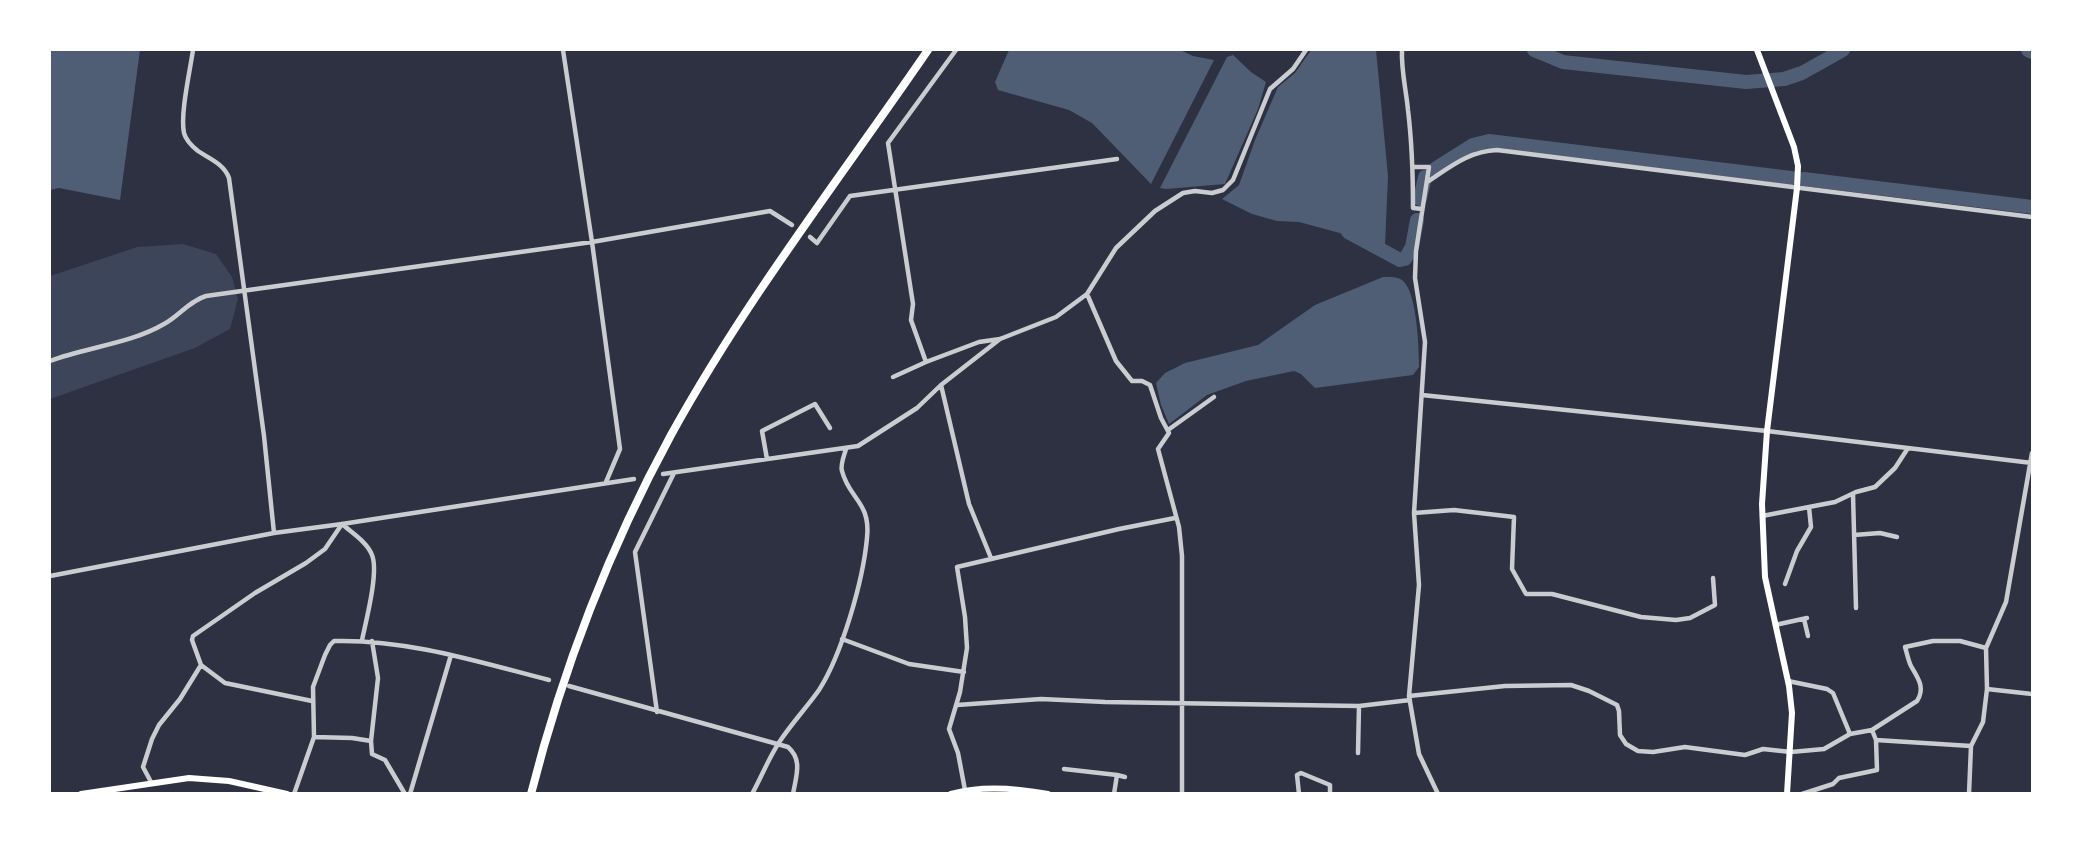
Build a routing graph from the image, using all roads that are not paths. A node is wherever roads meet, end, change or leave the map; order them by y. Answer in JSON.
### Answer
{"nodes":[{"id":1,"x":193,"y":50,"type":"edge"},
{"id":2,"x":563,"y":50,"type":"edge"},
{"id":3,"x":928,"y":50,"type":"edge"},
{"id":4,"x":956,"y":50,"type":"edge"},
{"id":5,"x":1306,"y":50,"type":"edge"},
{"id":6,"x":1402,"y":50,"type":"edge"},
{"id":7,"x":1757,"y":50,"type":"edge"},
{"id":8,"x":1117,"y":159,"type":"dead end"},
{"id":9,"x":1413,"y":167,"type":"junction"},
{"id":10,"x":1427,"y":182,"type":"junction"},
{"id":11,"x":1797,"y":188,"type":"junction"},
{"id":12,"x":895,"y":191,"type":"junction"},
{"id":13,"x":1422,"y":209,"type":"junction"},
{"id":14,"x":2032,"y":217,"type":"edge"},
{"id":15,"x":792,"y":225,"type":"dead end"},
{"id":16,"x":810,"y":237,"type":"dead end"},
{"id":17,"x":592,"y":242,"type":"junction"},
{"id":18,"x":244,"y":290,"type":"junction"},
{"id":19,"x":1087,"y":294,"type":"junction"},
{"id":20,"x":1000,"y":339,"type":"junction"},
{"id":21,"x":50,"y":362,"type":"edge"},
{"id":22,"x":927,"y":362,"type":"junction"},
{"id":23,"x":893,"y":377,"type":"dead end"},
{"id":24,"x":941,"y":385,"type":"junction"},
{"id":25,"x":1422,"y":395,"type":"junction"},
{"id":26,"x":1214,"y":397,"type":"dead end"},
{"id":27,"x":830,"y":428,"type":"dead end"},
{"id":28,"x":1167,"y":430,"type":"junction"},
{"id":29,"x":1767,"y":431,"type":"junction"},
{"id":30,"x":1908,"y":448,"type":"junction"},
{"id":31,"x":846,"y":449,"type":"junction"},
{"id":32,"x":2032,"y":453,"type":"edge"},
{"id":33,"x":767,"y":459,"type":"junction"},
{"id":34,"x":2032,"y":462,"type":"edge"},
{"id":35,"x":674,"y":473,"type":"junction"},
{"id":36,"x":663,"y":474,"type":"dead end"},
{"id":37,"x":634,"y":479,"type":"dead end"},
{"id":38,"x":606,"y":482,"type":"junction"},
{"id":39,"x":1853,"y":494,"type":"junction"},
{"id":40,"x":1809,"y":507,"type":"junction"},
{"id":41,"x":1414,"y":513,"type":"junction"},
{"id":42,"x":1762,"y":516,"type":"junction"},
{"id":43,"x":1175,"y":518,"type":"junction"},
{"id":44,"x":342,"y":524,"type":"junction"},
{"id":45,"x":274,"y":533,"type":"junction"},
{"id":46,"x":1854,"y":535,"type":"junction"},
{"id":47,"x":1897,"y":537,"type":"dead end"},
{"id":48,"x":991,"y":558,"type":"junction"},
{"id":49,"x":50,"y":576,"type":"edge"},
{"id":50,"x":1713,"y":578,"type":"dead end"},
{"id":51,"x":1785,"y":584,"type":"dead end"},
{"id":52,"x":1856,"y":608,"type":"dead end"},
{"id":53,"x":1775,"y":625,"type":"junction"},
{"id":54,"x":1808,"y":636,"type":"dead end"},
{"id":55,"x":842,"y":639,"type":"junction"},
{"id":56,"x":362,"y":640,"type":"junction"},
{"id":57,"x":372,"y":641,"type":"junction"},
{"id":58,"x":1986,"y":648,"type":"junction"},
{"id":59,"x":451,"y":655,"type":"junction"},
{"id":60,"x":201,"y":665,"type":"junction"},
{"id":61,"x":964,"y":672,"type":"junction"},
{"id":62,"x":549,"y":680,"type":"dead end"},
{"id":63,"x":1788,"y":681,"type":"junction"},
{"id":64,"x":568,"y":686,"type":"dead end"},
{"id":65,"x":1987,"y":689,"type":"junction"},
{"id":66,"x":2032,"y":694,"type":"edge"},
{"id":67,"x":1410,"y":698,"type":"junction"},
{"id":68,"x":312,"y":701,"type":"junction"},
{"id":69,"x":1184,"y":704,"type":"junction"},
{"id":70,"x":957,"y":705,"type":"junction"},
{"id":71,"x":1359,"y":706,"type":"junction"},
{"id":72,"x":657,"y":712,"type":"junction"},
{"id":73,"x":1872,"y":730,"type":"junction"},
{"id":74,"x":1850,"y":734,"type":"junction"},
{"id":75,"x":314,"y":737,"type":"junction"},
{"id":76,"x":1876,"y":740,"type":"junction"},
{"id":77,"x":371,"y":741,"type":"junction"},
{"id":78,"x":778,"y":744,"type":"junction"},
{"id":79,"x":1971,"y":746,"type":"junction"},
{"id":80,"x":1791,"y":752,"type":"junction"},
{"id":81,"x":1358,"y":753,"type":"dead end"},
{"id":82,"x":1064,"y":769,"type":"dead end"},
{"id":83,"x":1117,"y":775,"type":"junction"},
{"id":84,"x":1125,"y":777,"type":"dead end"},
{"id":85,"x":150,"y":782,"type":"junction"},
{"id":86,"x":965,"y":790,"type":"junction"},
{"id":87,"x":81,"y":794,"type":"edge"},
{"id":88,"x":287,"y":794,"type":"edge"},
{"id":89,"x":294,"y":794,"type":"edge"},
{"id":90,"x":405,"y":794,"type":"edge"},
{"id":91,"x":410,"y":794,"type":"edge"},
{"id":92,"x":531,"y":794,"type":"edge"},
{"id":93,"x":752,"y":794,"type":"edge"},
{"id":94,"x":793,"y":794,"type":"edge"},
{"id":95,"x":951,"y":794,"type":"edge"},
{"id":96,"x":1047,"y":794,"type":"edge"},
{"id":97,"x":1114,"y":794,"type":"edge"},
{"id":98,"x":1182,"y":794,"type":"edge"},
{"id":99,"x":1299,"y":794,"type":"edge"},
{"id":100,"x":1330,"y":794,"type":"edge"},
{"id":101,"x":1438,"y":794,"type":"edge"},
{"id":102,"x":1787,"y":794,"type":"edge"},
{"id":103,"x":1802,"y":794,"type":"edge"},
{"id":104,"x":1969,"y":794,"type":"edge"}],
"edges":[{"from":1,"to":18,"type":"street"},
{"from":2,"to":17,"type":"street"},
{"from":3,"to":92,"type":"highway"},
{"from":4,"to":12,"type":"street"},
{"from":5,"to":19,"type":"street"},
{"from":6,"to":9,"type":"street"},
{"from":7,"to":11,"type":"main road"},
{"from":8,"to":12,"type":"street"},
{"from":9,"to":10,"type":"street"},
{"from":9,"to":13,"type":"street"},
{"from":10,"to":11,"type":"street"},
{"from":10,"to":13,"type":"street"},
{"from":11,"to":14,"type":"street"},
{"from":11,"to":29,"type":"main road"},
{"from":12,"to":16,"type":"street"},
{"from":12,"to":22,"type":"street"},
{"from":13,"to":25,"type":"street"},
{"from":15,"to":17,"type":"street"},
{"from":17,"to":18,"type":"street"},
{"from":17,"to":38,"type":"street"},
{"from":18,"to":21,"type":"street"},
{"from":18,"to":45,"type":"street"},
{"from":19,"to":20,"type":"street"},
{"from":19,"to":28,"type":"street"},
{"from":20,"to":22,"type":"street"},
{"from":20,"to":24,"type":"street"},
{"from":22,"to":23,"type":"street"},
{"from":24,"to":31,"type":"street"},
{"from":24,"to":48,"type":"street"},
{"from":25,"to":29,"type":"street"},
{"from":25,"to":41,"type":"street"},
{"from":26,"to":28,"type":"street"},
{"from":27,"to":33,"type":"street"},
{"from":28,"to":43,"type":"street"},
{"from":29,"to":30,"type":"street"},
{"from":29,"to":42,"type":"main road"},
{"from":30,"to":34,"type":"street"},
{"from":30,"to":39,"type":"street"},
{"from":31,"to":33,"type":"street"},
{"from":31,"to":55,"type":"street"},
{"from":32,"to":34,"type":"street"},
{"from":33,"to":35,"type":"street"},
{"from":34,"to":58,"type":"street"},
{"from":35,"to":36,"type":"street"},
{"from":35,"to":72,"type":"street"},
{"from":37,"to":38,"type":"street"},
{"from":38,"to":44,"type":"street"},
{"from":39,"to":40,"type":"street"},
{"from":39,"to":46,"type":"street"},
{"from":40,"to":42,"type":"street"},
{"from":40,"to":51,"type":"street"},
{"from":41,"to":50,"type":"street"},
{"from":41,"to":67,"type":"street"},
{"from":42,"to":53,"type":"main road"},
{"from":43,"to":48,"type":"street"},
{"from":43,"to":69,"type":"street"},
{"from":44,"to":45,"type":"street"},
{"from":44,"to":56,"type":"street"},
{"from":44,"to":60,"type":"street"},
{"from":45,"to":49,"type":"street"},
{"from":46,"to":47,"type":"street"},
{"from":46,"to":52,"type":"street"},
{"from":48,"to":61,"type":"street"},
{"from":53,"to":54,"type":"street"},
{"from":53,"to":63,"type":"main road"},
{"from":55,"to":61,"type":"street"},
{"from":55,"to":78,"type":"street"},
{"from":56,"to":57,"type":"street"},
{"from":56,"to":68,"type":"street"},
{"from":57,"to":59,"type":"street"},
{"from":57,"to":77,"type":"street"},
{"from":58,"to":65,"type":"street"},
{"from":58,"to":73,"type":"street"},
{"from":59,"to":62,"type":"street"},
{"from":59,"to":91,"type":"street"},
{"from":60,"to":68,"type":"street"},
{"from":60,"to":85,"type":"street"},
{"from":61,"to":70,"type":"street"},
{"from":63,"to":74,"type":"street"},
{"from":63,"to":80,"type":"main road"},
{"from":64,"to":72,"type":"street"},
{"from":65,"to":66,"type":"street"},
{"from":65,"to":79,"type":"street"},
{"from":67,"to":71,"type":"street"},
{"from":67,"to":80,"type":"street"},
{"from":67,"to":101,"type":"street"},
{"from":68,"to":75,"type":"street"},
{"from":69,"to":70,"type":"street"},
{"from":69,"to":71,"type":"street"},
{"from":69,"to":98,"type":"street"},
{"from":70,"to":86,"type":"street"},
{"from":71,"to":81,"type":"street"},
{"from":72,"to":78,"type":"street"},
{"from":73,"to":74,"type":"street"},
{"from":73,"to":76,"type":"street"},
{"from":74,"to":80,"type":"street"},
{"from":75,"to":77,"type":"street"},
{"from":75,"to":89,"type":"street"},
{"from":76,"to":79,"type":"street"},
{"from":76,"to":103,"type":"street"},
{"from":77,"to":90,"type":"street"},
{"from":78,"to":93,"type":"street"},
{"from":78,"to":94,"type":"street"},
{"from":79,"to":104,"type":"street"},
{"from":80,"to":102,"type":"main road"},
{"from":82,"to":83,"type":"street"},
{"from":83,"to":84,"type":"street"},
{"from":83,"to":97,"type":"street"},
{"from":85,"to":87,"type":"main road"},
{"from":85,"to":88,"type":"main road"},
{"from":86,"to":95,"type":"main road"},
{"from":86,"to":96,"type":"main road"},
{"from":99,"to":100,"type":"street"}]}
